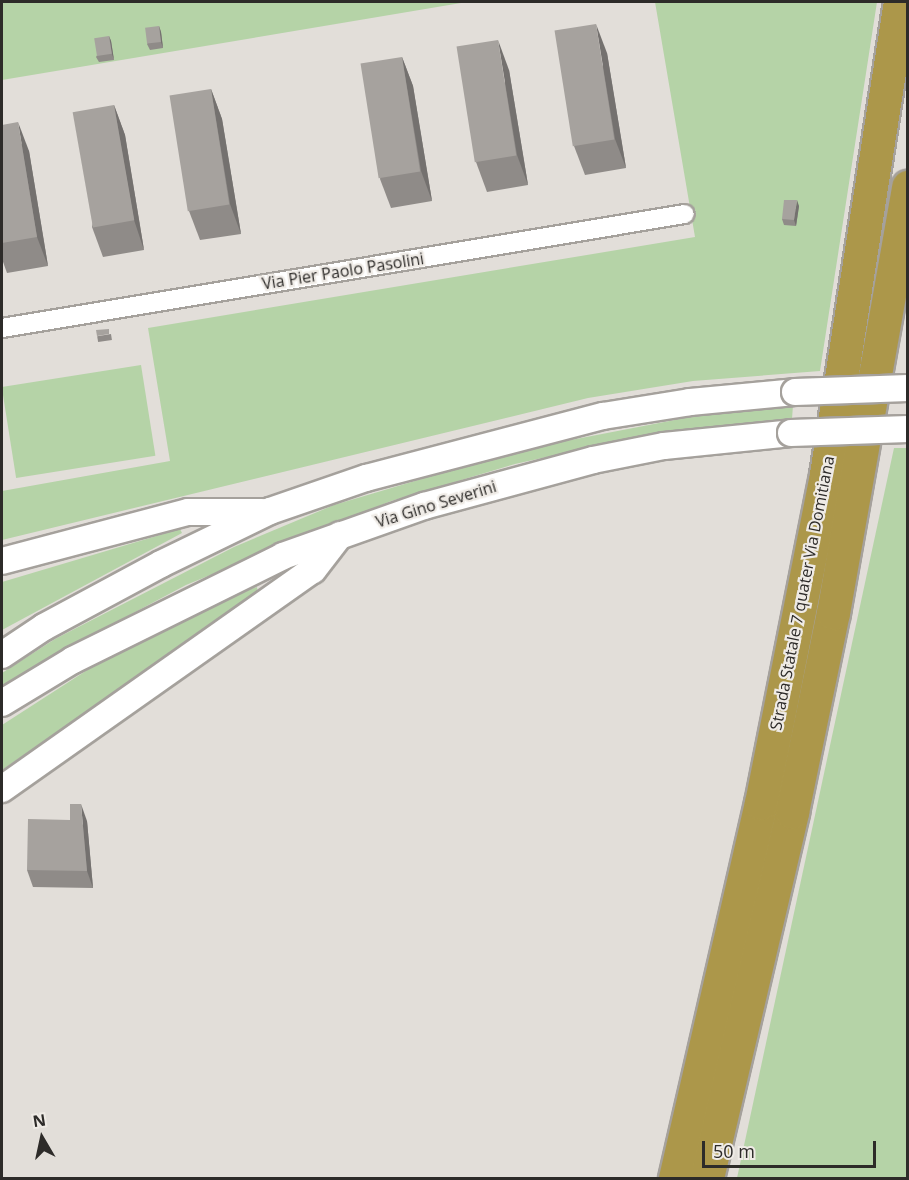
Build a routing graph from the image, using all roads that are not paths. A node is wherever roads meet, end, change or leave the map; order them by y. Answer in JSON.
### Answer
{"nodes":[{"id":1,"x":900,"y":2,"type":"edge"},
{"id":2,"x":908,"y":187,"type":"edge"},
{"id":3,"x":685,"y":214,"type":"dead end"},
{"id":4,"x":2,"y":328,"type":"edge"},
{"id":5,"x":908,"y":388,"type":"edge"},
{"id":6,"x":908,"y":429,"type":"edge"},
{"id":7,"x":270,"y":512,"type":"junction"},
{"id":8,"x":340,"y":535,"type":"junction"},
{"id":9,"x":33,"y":552,"type":"junction"},
{"id":10,"x":2,"y":553,"type":"edge"},
{"id":11,"x":2,"y":561,"type":"edge"},
{"id":12,"x":2,"y":655,"type":"edge"},
{"id":13,"x":2,"y":703,"type":"edge"},
{"id":14,"x":2,"y":789,"type":"edge"},
{"id":15,"x":675,"y":1179,"type":"edge"},
{"id":16,"x":707,"y":1179,"type":"edge"}],
"edges":[{"from":1,"to":15,"type":"highway","name":"Strada Statale 7 quater Via Domitiana"},
{"from":2,"to":16,"type":"highway","name":"Strada Statale 7 quater Via Domitiana"},
{"from":3,"to":4,"type":"street","name":"Via Pier Paolo Pasolini"},
{"from":5,"to":7,"type":"street","bridge":true},
{"from":6,"to":8,"type":"street","name":"Via Gino Severini","bridge":true},
{"from":7,"to":9,"type":"street"},
{"from":7,"to":12,"type":"street"},
{"from":8,"to":13,"type":"street","name":"Via Gino Severini"},
{"from":8,"to":14,"type":"street"},
{"from":9,"to":10,"type":"street"},
{"from":9,"to":11,"type":"street"}]}
